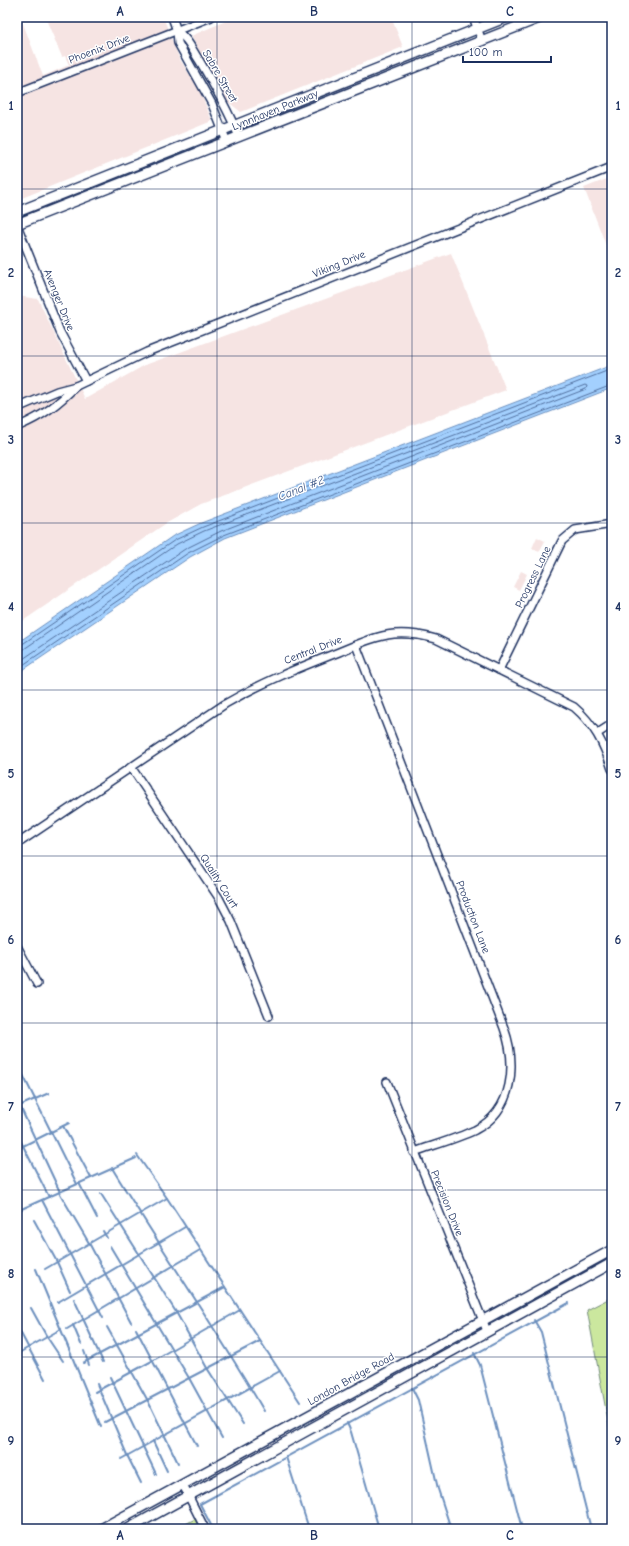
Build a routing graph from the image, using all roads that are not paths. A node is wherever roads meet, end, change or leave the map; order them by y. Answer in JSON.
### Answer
{"nodes":[{"id":1,"x":172,"y":17,"type":"edge"},
{"id":2,"x":211,"y":17,"type":"edge"},
{"id":3,"x":473,"y":17,"type":"edge"},
{"id":4,"x":507,"y":17,"type":"edge"},
{"id":5,"x":542,"y":17,"type":"edge"},
{"id":6,"x":477,"y":29,"type":"junction"},
{"id":7,"x":177,"y":31,"type":"junction"},
{"id":8,"x":482,"y":41,"type":"junction"},
{"id":9,"x":17,"y":93,"type":"edge"},
{"id":10,"x":234,"y":125,"type":"junction"},
{"id":11,"x":222,"y":130,"type":"junction"},
{"id":12,"x":239,"y":137,"type":"junction"},
{"id":13,"x":227,"y":142,"type":"junction"},
{"id":14,"x":612,"y":167,"type":"edge"},
{"id":15,"x":17,"y":212,"type":"edge"},
{"id":16,"x":17,"y":224,"type":"edge"},
{"id":17,"x":86,"y":381,"type":"junction"},
{"id":18,"x":76,"y":386,"type":"junction"},
{"id":19,"x":17,"y":408,"type":"edge"},
{"id":20,"x":20,"y":426,"type":"dead end"},
{"id":21,"x":612,"y":524,"type":"edge"},
{"id":22,"x":356,"y":645,"type":"junction"},
{"id":23,"x":499,"y":670,"type":"junction"},
{"id":24,"x":612,"y":724,"type":"edge"},
{"id":25,"x":598,"y":733,"type":"junction"},
{"id":26,"x":131,"y":767,"type":"junction"},
{"id":27,"x":612,"y":769,"type":"edge"},
{"id":28,"x":17,"y":844,"type":"edge"},
{"id":29,"x":17,"y":946,"type":"edge"},
{"id":30,"x":38,"y":984,"type":"dead end"},
{"id":31,"x":269,"y":1016,"type":"dead end"},
{"id":32,"x":387,"y":1082,"type":"dead end"},
{"id":33,"x":414,"y":1152,"type":"junction"},
{"id":34,"x":612,"y":1250,"type":"edge"},
{"id":35,"x":612,"y":1263,"type":"edge"},
{"id":36,"x":483,"y":1321,"type":"junction"},
{"id":37,"x":487,"y":1331,"type":"junction"},
{"id":38,"x":182,"y":1485,"type":"junction"},
{"id":39,"x":188,"y":1496,"type":"junction"},
{"id":40,"x":101,"y":1529,"type":"edge"},
{"id":41,"x":128,"y":1529,"type":"edge"},
{"id":42,"x":205,"y":1529,"type":"edge"}],
"edges":[{"from":1,"to":7,"type":"street","name":"Sabre Street"},
{"from":2,"to":7,"type":"street","name":"Phoenix Drive"},
{"from":3,"to":6,"type":"street"},
{"from":4,"to":6,"type":"main road","name":"Lynnhaven Parkway"},
{"from":5,"to":8,"type":"main road","name":"Lynnhaven Parkway"},
{"from":6,"to":8,"type":"street"},
{"from":6,"to":10,"type":"main road","name":"Lynnhaven Parkway"},
{"from":7,"to":9,"type":"street","name":"Phoenix Drive"},
{"from":7,"to":10,"type":"street","name":"Sabre Street"},
{"from":7,"to":11,"type":"street","name":"Sabre Street"},
{"from":8,"to":12,"type":"main road","name":"Lynnhaven Parkway"},
{"from":10,"to":11,"type":"main road","name":"Lynnhaven Parkway"},
{"from":10,"to":12,"type":"street","name":"Sabre Street"},
{"from":11,"to":13,"type":"street","name":"Sabre Street"},
{"from":11,"to":15,"type":"main road","name":"Lynnhaven Parkway"},
{"from":12,"to":13,"type":"main road","name":"Lynnhaven Parkway"},
{"from":13,"to":16,"type":"main road","name":"Lynnhaven Parkway"},
{"from":14,"to":17,"type":"street","name":"Viking Drive"},
{"from":16,"to":17,"type":"street","name":"Avenger Drive"},
{"from":17,"to":18,"type":"street","name":"Viking Drive"},
{"from":18,"to":19,"type":"street","name":"Viking Drive"},
{"from":18,"to":20,"type":"street","name":"Viking Drive"},
{"from":21,"to":23,"type":"street","name":"Progress Lane"},
{"from":22,"to":23,"type":"street","name":"Central Drive"},
{"from":22,"to":26,"type":"street","name":"Central Drive"},
{"from":22,"to":33,"type":"street","name":"Production Lane"},
{"from":23,"to":25,"type":"street","name":"Central Drive"},
{"from":24,"to":25,"type":"street"},
{"from":25,"to":27,"type":"street","name":"Central Drive"},
{"from":26,"to":28,"type":"street","name":"Central Drive"},
{"from":26,"to":31,"type":"street","name":"Quality Court"},
{"from":29,"to":30,"type":"street"},
{"from":32,"to":33,"type":"street","name":"Precision Drive"},
{"from":33,"to":36,"type":"street","name":"Precision Drive"},
{"from":34,"to":36,"type":"main road","name":"London Bridge Road"},
{"from":35,"to":37,"type":"main road"},
{"from":36,"to":37,"type":"street","name":"Precision Drive"},
{"from":36,"to":38,"type":"main road","name":"London Bridge Road"},
{"from":37,"to":39,"type":"main road"},
{"from":38,"to":39,"type":"street"},
{"from":38,"to":40,"type":"main road","name":"London Bridge Road"},
{"from":39,"to":41,"type":"main road"},
{"from":39,"to":42,"type":"street"}]}
